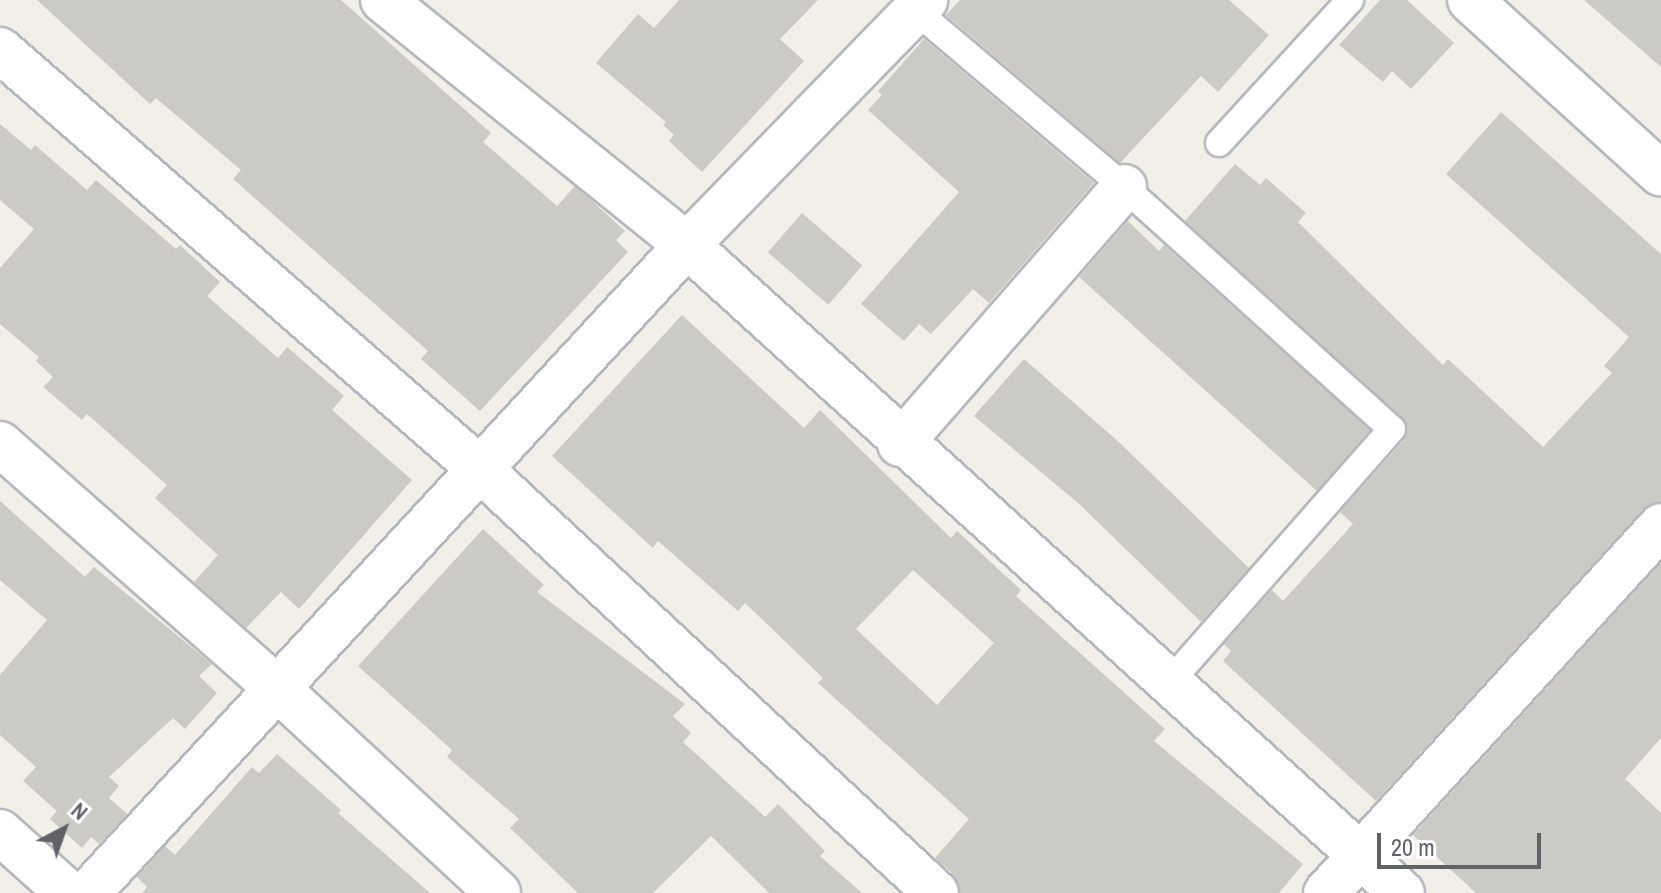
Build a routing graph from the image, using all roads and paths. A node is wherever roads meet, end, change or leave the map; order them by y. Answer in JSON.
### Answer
{"nodes":[{"id":1,"x":383,"y":0,"type":"edge"},
{"id":2,"x":1350,"y":0,"type":"edge"},
{"id":3,"x":1470,"y":0,"type":"edge"},
{"id":4,"x":921,"y":5,"type":"edge"},
{"id":5,"x":0,"y":50,"type":"edge"},
{"id":6,"x":1219,"y":143,"type":"dead end"},
{"id":7,"x":1661,"y":174,"type":"edge"},
{"id":8,"x":1124,"y":187,"type":"junction"},
{"id":9,"x":687,"y":245,"type":"junction"},
{"id":10,"x":0,"y":444,"type":"edge"},
{"id":11,"x":900,"y":444,"type":"junction"},
{"id":12,"x":481,"y":470,"type":"junction"},
{"id":13,"x":1661,"y":526,"type":"edge"},
{"id":14,"x":1170,"y":682,"type":"junction"},
{"id":15,"x":278,"y":689,"type":"junction"},
{"id":16,"x":0,"y":832,"type":"edge"},
{"id":17,"x":1361,"y":855,"type":"junction"},
{"id":18,"x":68,"y":893,"type":"edge"},
{"id":19,"x":88,"y":893,"type":"edge"},
{"id":20,"x":498,"y":893,"type":"edge"},
{"id":21,"x":936,"y":893,"type":"edge"},
{"id":22,"x":1326,"y":893,"type":"edge"},
{"id":23,"x":1402,"y":893,"type":"edge"}],
"edges":[{"from":1,"to":9,"type":"street"},
{"from":2,"to":6,"type":"lane"},
{"from":3,"to":7,"type":"street"},
{"from":4,"to":8,"type":"lane"},
{"from":4,"to":9,"type":"street"},
{"from":5,"to":12,"type":"street"},
{"from":8,"to":11,"type":"street"},
{"from":8,"to":14,"type":"lane"},
{"from":9,"to":11,"type":"street"},
{"from":9,"to":12,"type":"street"},
{"from":10,"to":15,"type":"street"},
{"from":11,"to":14,"type":"street"},
{"from":12,"to":15,"type":"street"},
{"from":12,"to":21,"type":"street"},
{"from":13,"to":17,"type":"street"},
{"from":14,"to":17,"type":"street"},
{"from":15,"to":19,"type":"street"},
{"from":15,"to":20,"type":"street"},
{"from":16,"to":18,"type":"street"},
{"from":17,"to":22,"type":"street"},
{"from":17,"to":23,"type":"street"}]}
